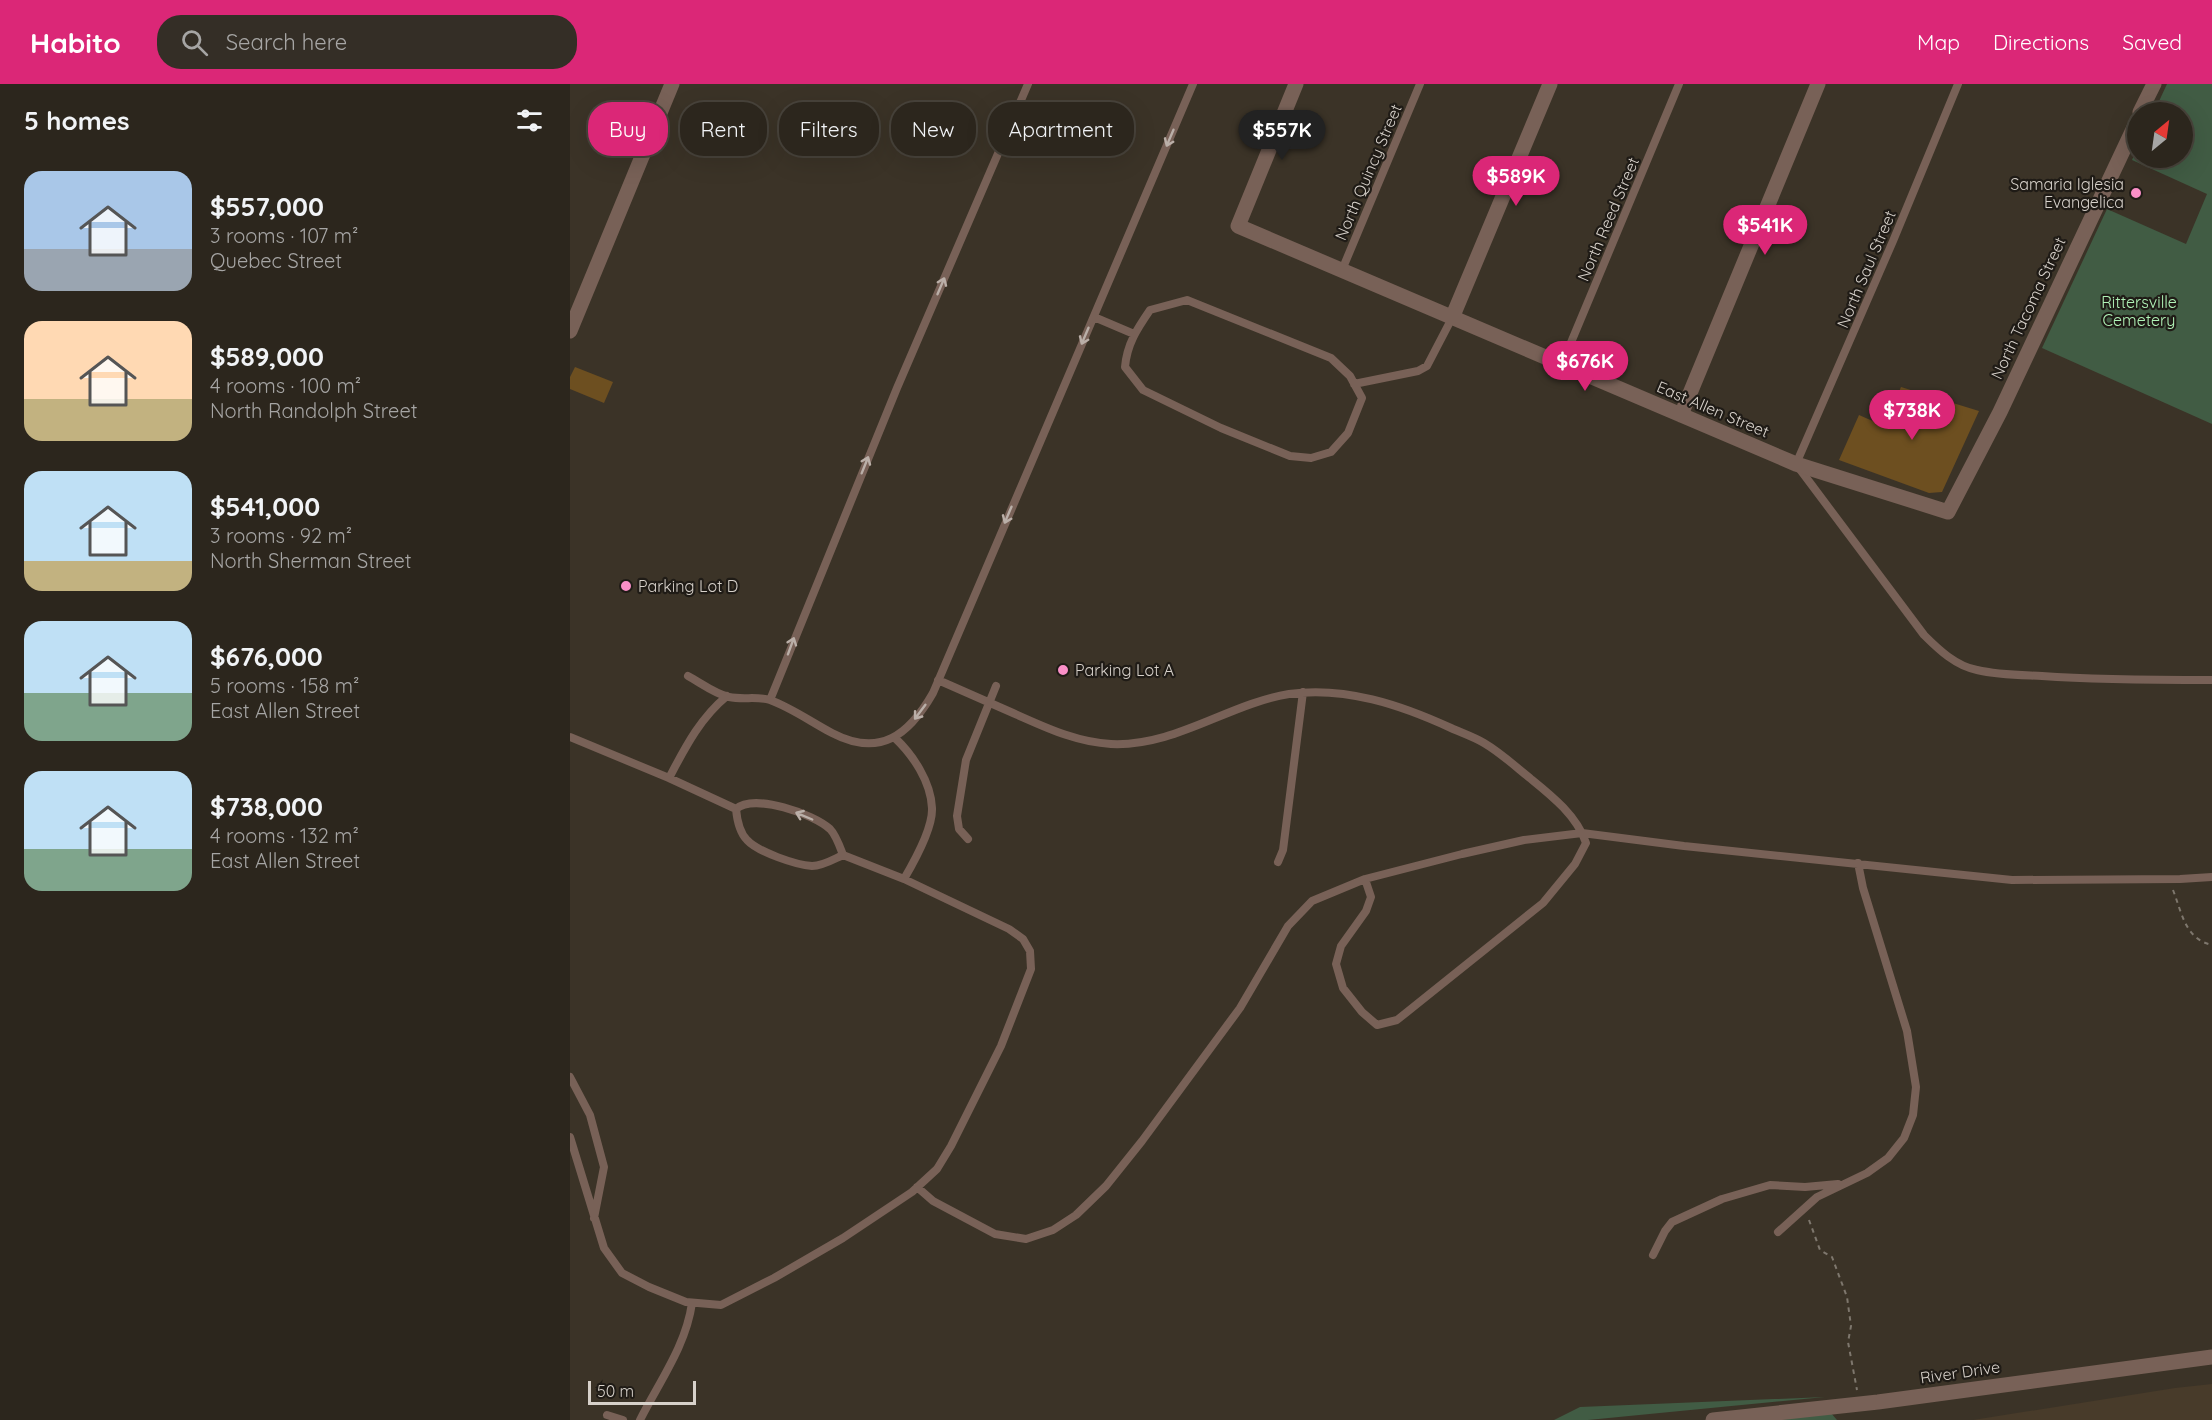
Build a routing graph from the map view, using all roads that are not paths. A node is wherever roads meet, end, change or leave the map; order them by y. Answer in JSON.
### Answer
{"nodes":[{"id":1,"x":672,"y":84,"type":"edge"},
{"id":2,"x":1028,"y":84,"type":"edge"},
{"id":3,"x":1193,"y":84,"type":"edge"},
{"id":4,"x":1296,"y":84,"type":"edge"},
{"id":5,"x":1420,"y":84,"type":"edge"},
{"id":6,"x":1550,"y":84,"type":"edge"},
{"id":7,"x":1679,"y":84,"type":"edge"},
{"id":8,"x":1818,"y":84,"type":"edge"},
{"id":9,"x":1958,"y":84,"type":"edge"},
{"id":10,"x":2154,"y":84,"type":"edge"},
{"id":11,"x":2145,"y":102,"type":"edge"},
{"id":12,"x":2127,"y":142,"type":"edge"},
{"id":13,"x":1342,"y":270,"type":"junction"},
{"id":14,"x":574,"y":309,"type":"edge"},
{"id":15,"x":1094,"y":317,"type":"junction"},
{"id":16,"x":1452,"y":318,"type":"junction"},
{"id":17,"x":570,"y":331,"type":"edge"},
{"id":18,"x":1134,"y":334,"type":"junction"},
{"id":19,"x":1562,"y":364,"type":"junction"},
{"id":20,"x":1354,"y":384,"type":"junction"},
{"id":21,"x":1681,"y":415,"type":"junction"},
{"id":22,"x":1796,"y":464,"type":"junction"},
{"id":23,"x":1948,"y":512,"type":"joint"},
{"id":24,"x":688,"y":676,"type":"dead end"},
{"id":25,"x":938,"y":680,"type":"junction"},
{"id":26,"x":2212,"y":681,"type":"edge"},
{"id":27,"x":996,"y":686,"type":"dead end"},
{"id":28,"x":1304,"y":692,"type":"junction"},
{"id":29,"x":727,"y":696,"type":"junction"},
{"id":30,"x":770,"y":700,"type":"junction"},
{"id":31,"x":989,"y":702,"type":"junction"},
{"id":32,"x":570,"y":737,"type":"edge"},
{"id":33,"x":895,"y":738,"type":"junction"},
{"id":34,"x":669,"y":778,"type":"junction"},
{"id":35,"x":736,"y":809,"type":"junction"},
{"id":36,"x":1582,"y":833,"type":"junction"},
{"id":37,"x":968,"y":839,"type":"dead end"},
{"id":38,"x":843,"y":855,"type":"junction"},
{"id":39,"x":1278,"y":862,"type":"dead end"},
{"id":40,"x":1858,"y":863,"type":"junction"},
{"id":41,"x":2212,"y":877,"type":"edge"},
{"id":42,"x":904,"y":879,"type":"junction"},
{"id":43,"x":1365,"y":879,"type":"junction"},
{"id":44,"x":570,"y":1077,"type":"edge"},
{"id":45,"x":570,"y":1137,"type":"edge"},
{"id":46,"x":1842,"y":1184,"type":"junction"},
{"id":47,"x":917,"y":1187,"type":"junction"},
{"id":48,"x":594,"y":1219,"type":"junction"},
{"id":49,"x":1778,"y":1232,"type":"dead end"},
{"id":50,"x":1653,"y":1255,"type":"dead end"},
{"id":51,"x":692,"y":1303,"type":"junction"},
{"id":52,"x":2212,"y":1356,"type":"edge"},
{"id":53,"x":607,"y":1414,"type":"dead end"},
{"id":54,"x":623,"y":1420,"type":"edge"},
{"id":55,"x":640,"y":1420,"type":"edge"},
{"id":56,"x":1713,"y":1420,"type":"edge"}],
"edges":[{"from":1,"to":14,"type":"street"},
{"from":30,"to":2,"type":"lane","one_way":true},
{"from":3,"to":15,"type":"lane","one_way":true},
{"from":4,"to":13,"type":"street","name":"East Allen Street"},
{"from":5,"to":13,"type":"lane","name":"North Quincy Street"},
{"from":6,"to":16,"type":"street"},
{"from":7,"to":19,"type":"lane","name":"North Reed Street"},
{"from":8,"to":21,"type":"street"},
{"from":9,"to":22,"type":"lane","name":"North Saul Street"},
{"from":10,"to":11,"type":"street"},
{"from":12,"to":23,"type":"street","name":"North Tacoma Street"},
{"from":13,"to":16,"type":"street","name":"East Allen Street"},
{"from":14,"to":17,"type":"street"},
{"from":15,"to":18,"type":"lane"},
{"from":15,"to":25,"type":"lane","one_way":true},
{"from":16,"to":19,"type":"street","name":"East Allen Street"},
{"from":16,"to":20,"type":"lane"},
{"from":18,"to":20,"type":"lane"},
{"from":18,"to":20,"type":"lane"},
{"from":19,"to":21,"type":"street","name":"East Allen Street"},
{"from":21,"to":22,"type":"street","name":"East Allen Street"},
{"from":22,"to":23,"type":"street","name":"East Allen Street"},
{"from":22,"to":26,"type":"lane"},
{"from":24,"to":29,"type":"lane"},
{"from":25,"to":31,"type":"lane"},
{"from":25,"to":33,"type":"lane","one_way":true},
{"from":27,"to":31,"type":"lane"},
{"from":28,"to":31,"type":"lane"},
{"from":28,"to":36,"type":"lane"},
{"from":28,"to":39,"type":"lane"},
{"from":29,"to":30,"type":"lane"},
{"from":29,"to":34,"type":"lane"},
{"from":30,"to":33,"type":"lane"},
{"from":31,"to":37,"type":"lane"},
{"from":32,"to":34,"type":"lane"},
{"from":33,"to":42,"type":"lane"},
{"from":34,"to":35,"type":"lane"},
{"from":38,"to":35,"type":"lane","one_way":true},
{"from":35,"to":38,"type":"lane"},
{"from":36,"to":40,"type":"lane"},
{"from":36,"to":43,"type":"lane"},
{"from":36,"to":43,"type":"lane"},
{"from":38,"to":42,"type":"lane"},
{"from":40,"to":41,"type":"lane"},
{"from":40,"to":46,"type":"lane"},
{"from":42,"to":47,"type":"lane"},
{"from":43,"to":47,"type":"lane"},
{"from":44,"to":48,"type":"lane"},
{"from":45,"to":48,"type":"lane"},
{"from":46,"to":49,"type":"lane"},
{"from":46,"to":50,"type":"lane"},
{"from":47,"to":51,"type":"lane"},
{"from":48,"to":51,"type":"lane"},
{"from":51,"to":55,"type":"lane"},
{"from":52,"to":56,"type":"street","name":"River Drive"},
{"from":53,"to":54,"type":"lane"}]}
